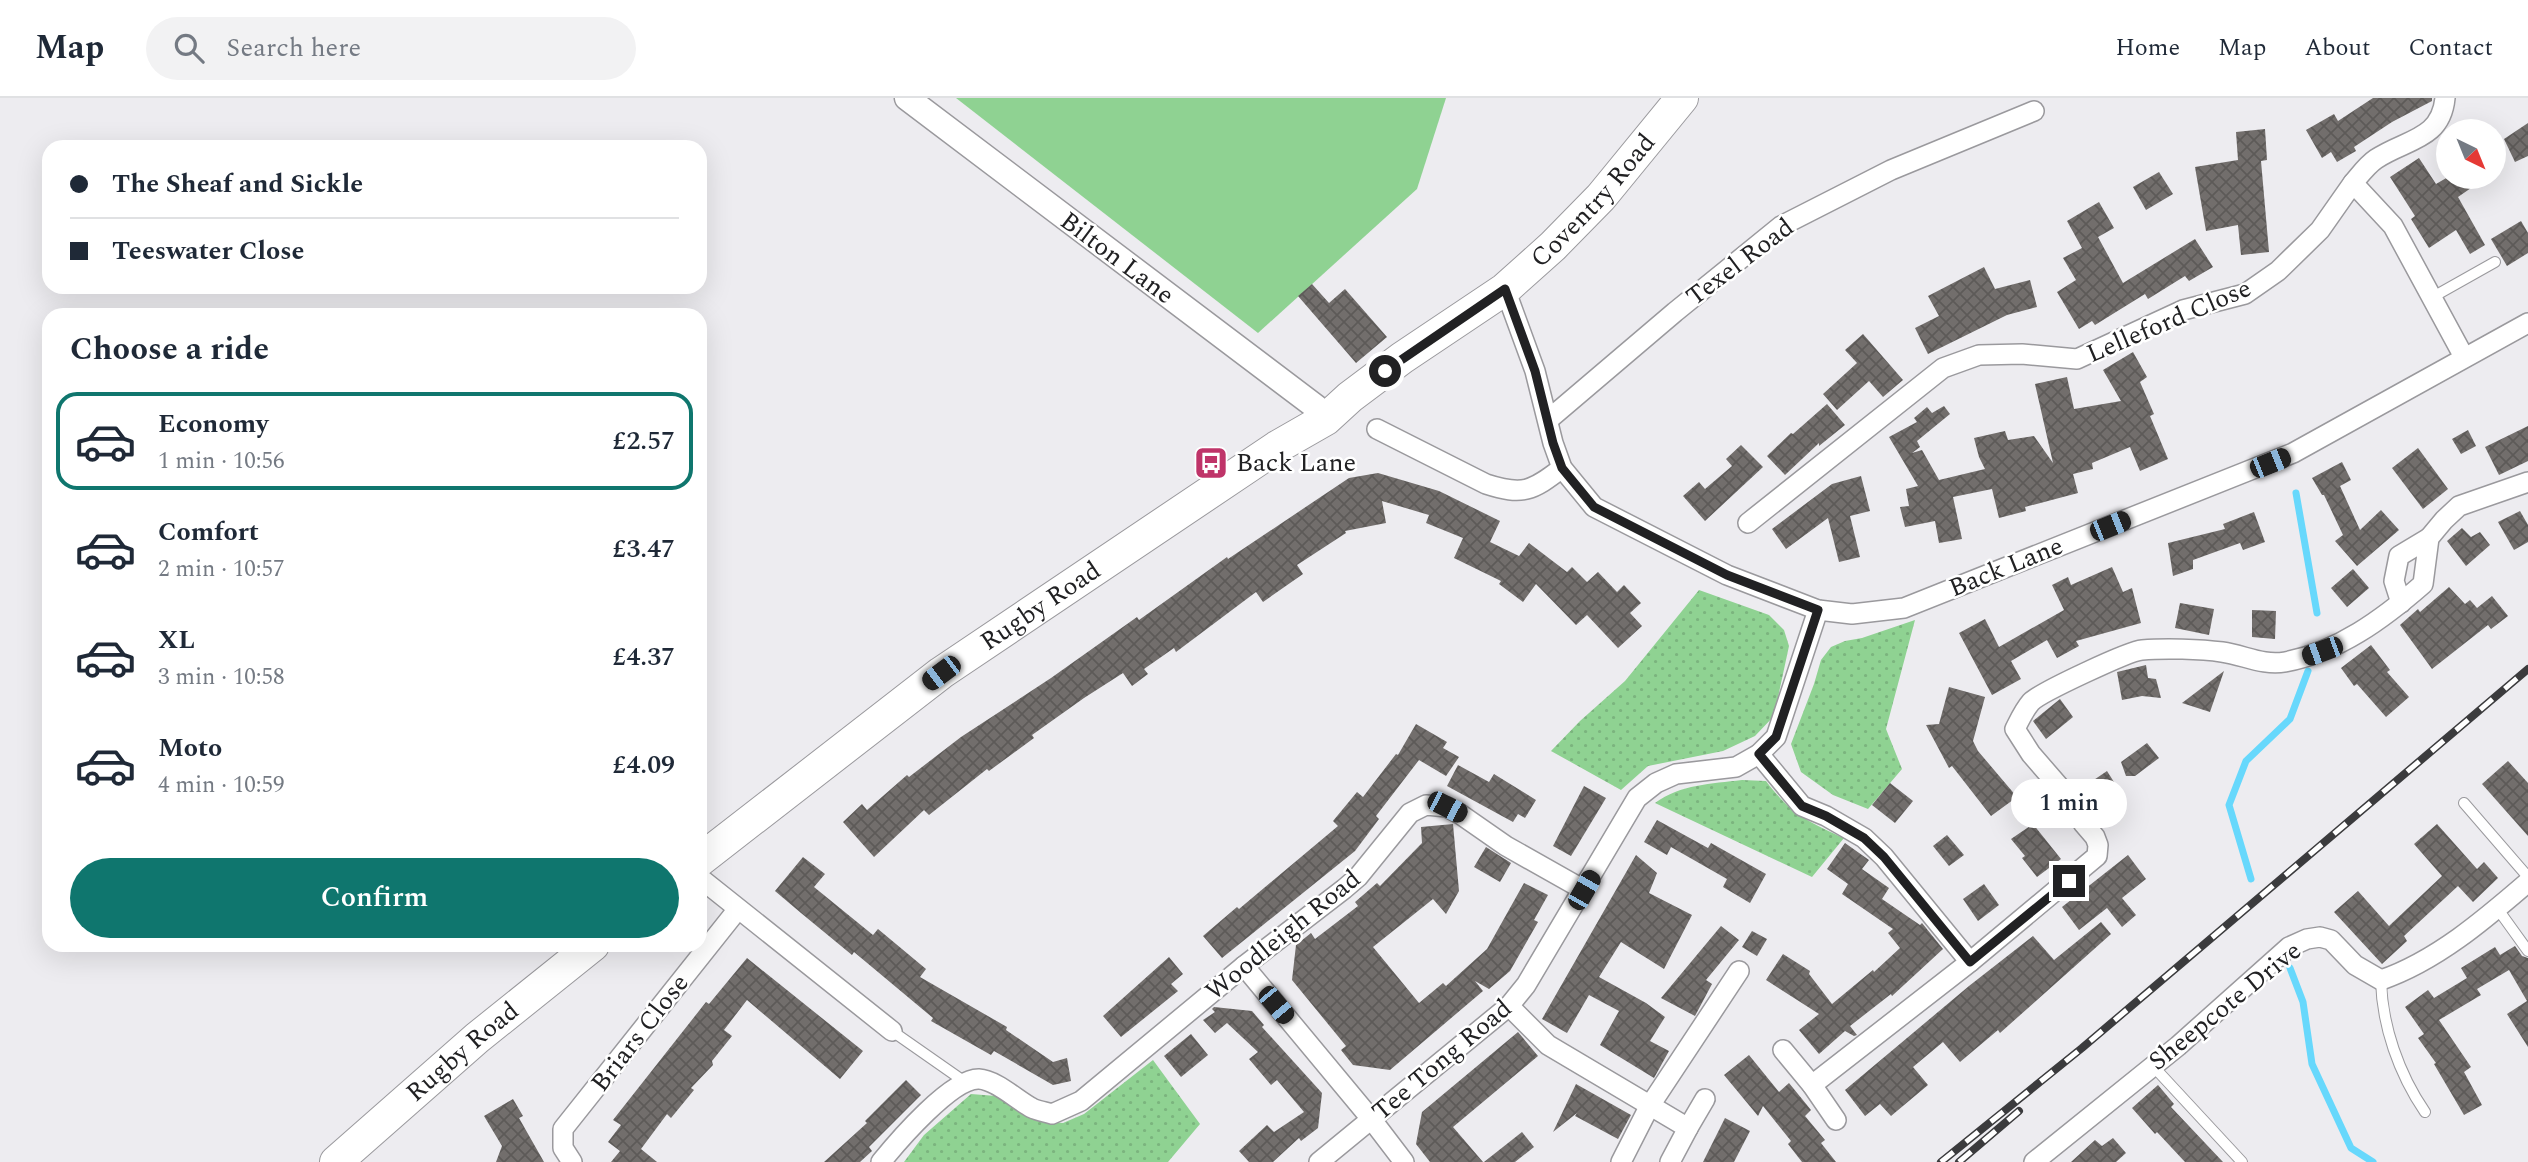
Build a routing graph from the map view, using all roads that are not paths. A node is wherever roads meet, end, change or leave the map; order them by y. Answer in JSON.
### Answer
{"nodes":[{"id":1,"x":907,"y":98,"type":"edge"},
{"id":2,"x":1682,"y":98,"type":"edge"},
{"id":3,"x":2445,"y":98,"type":"edge"},
{"id":4,"x":2034,"y":111,"type":"dead end"},
{"id":5,"x":2353,"y":183,"type":"junction"},
{"id":6,"x":2495,"y":262,"type":"dead end"},
{"id":7,"x":1505,"y":289,"type":"junction"},
{"id":8,"x":2431,"y":298,"type":"junction"},
{"id":9,"x":2528,"y":323,"type":"edge"},
{"id":10,"x":2464,"y":357,"type":"junction"},
{"id":11,"x":1326,"y":419,"type":"junction"},
{"id":12,"x":1548,"y":420,"type":"junction"},
{"id":13,"x":1377,"y":429,"type":"dead end"},
{"id":14,"x":1562,"y":468,"type":"junction"},
{"id":15,"x":2528,"y":482,"type":"edge"},
{"id":16,"x":1748,"y":523,"type":"dead end"},
{"id":17,"x":2429,"y":538,"type":"junction"},
{"id":18,"x":2401,"y":603,"type":"junction"},
{"id":19,"x":1818,"y":610,"type":"junction"},
{"id":20,"x":1759,"y":754,"type":"junction"},
{"id":21,"x":2464,"y":803,"type":"dead end"},
{"id":22,"x":707,"y":854,"type":"edge"},
{"id":23,"x":2528,"y":880,"type":"edge"},
{"id":24,"x":707,"y":884,"type":"edge"},
{"id":25,"x":1584,"y":890,"type":"junction"},
{"id":26,"x":2497,"y":908,"type":"junction"},
{"id":27,"x":738,"y":909,"type":"junction"},
{"id":28,"x":707,"y":948,"type":"edge"},
{"id":29,"x":2528,"y":951,"type":"edge"},
{"id":30,"x":584,"y":952,"type":"edge"},
{"id":31,"x":704,"y":952,"type":"edge"},
{"id":32,"x":1970,"y":962,"type":"junction"},
{"id":33,"x":1244,"y":966,"type":"junction"},
{"id":34,"x":1739,"y":971,"type":"dead end"},
{"id":35,"x":2381,"y":980,"type":"junction"},
{"id":36,"x":1509,"y":1006,"type":"junction"},
{"id":37,"x":892,"y":1031,"type":"joint"},
{"id":38,"x":1783,"y":1050,"type":"dead end"},
{"id":39,"x":2153,"y":1066,"type":"junction"},
{"id":40,"x":965,"y":1083,"type":"junction"},
{"id":41,"x":1812,"y":1085,"type":"junction"},
{"id":42,"x":1705,"y":1099,"type":"dead end"},
{"id":43,"x":1649,"y":1107,"type":"junction"},
{"id":44,"x":2425,"y":1112,"type":"dead end"},
{"id":45,"x":1372,"y":1120,"type":"junction"},
{"id":46,"x":1836,"y":1120,"type":"dead end"},
{"id":47,"x":1688,"y":1128,"type":"junction"},
{"id":48,"x":336,"y":1162,"type":"edge"},
{"id":49,"x":572,"y":1162,"type":"edge"},
{"id":50,"x":881,"y":1162,"type":"edge"},
{"id":51,"x":1319,"y":1162,"type":"edge"},
{"id":52,"x":1404,"y":1162,"type":"edge"},
{"id":53,"x":1621,"y":1162,"type":"edge"},
{"id":54,"x":1670,"y":1162,"type":"edge"},
{"id":55,"x":2034,"y":1162,"type":"edge"},
{"id":56,"x":2242,"y":1162,"type":"edge"}],
"edges":[{"from":1,"to":11,"type":"street","name":"Bilton Lane"},
{"from":2,"to":7,"type":"main road","name":"Coventry Road"},
{"from":3,"to":5,"type":"street","name":"Lelleford Close"},
{"from":4,"to":12,"type":"street","name":"Texel Road"},
{"from":5,"to":8,"type":"street"},
{"from":5,"to":16,"type":"street","name":"Lelleford Close"},
{"from":6,"to":8,"type":"lane"},
{"from":7,"to":11,"type":"main road","name":"Coventry Road"},
{"from":7,"to":12,"type":"street","name":"Back Lane"},
{"from":8,"to":10,"type":"street"},
{"from":9,"to":10,"type":"street","name":"Back Lane"},
{"from":10,"to":19,"type":"street","name":"Back Lane"},
{"from":11,"to":22,"type":"main road","name":"Rugby Road"},
{"from":12,"to":14,"type":"street","name":"Back Lane"},
{"from":13,"to":14,"type":"street"},
{"from":14,"to":19,"type":"street","name":"Back Lane"},
{"from":15,"to":17,"type":"street"},
{"from":17,"to":18,"type":"street"},
{"from":17,"to":18,"type":"street"},
{"from":18,"to":32,"type":"street"},
{"from":19,"to":20,"type":"street","name":"Tee Tong Road"},
{"from":20,"to":25,"type":"street","name":"Tee Tong Road"},
{"from":20,"to":32,"type":"street"},
{"from":21,"to":23,"type":"lane"},
{"from":23,"to":26,"type":"street"},
{"from":24,"to":27,"type":"street"},
{"from":25,"to":33,"type":"street","name":"Woodleigh Road"},
{"from":25,"to":36,"type":"street","name":"Tee Tong Road"},
{"from":26,"to":29,"type":"lane"},
{"from":26,"to":35,"type":"street"},
{"from":27,"to":28,"type":"street","name":"Briars Close"},
{"from":27,"to":37,"type":"street"},
{"from":30,"to":48,"type":"main road","name":"Rugby Road"},
{"from":31,"to":49,"type":"street","name":"Briars Close"},
{"from":32,"to":41,"type":"street"},
{"from":33,"to":40,"type":"street","name":"Woodleigh Road"},
{"from":33,"to":45,"type":"street"},
{"from":34,"to":43,"type":"street"},
{"from":35,"to":39,"type":"street","name":"Sheepcote Drive"},
{"from":35,"to":44,"type":"lane"},
{"from":36,"to":43,"type":"street"},
{"from":36,"to":45,"type":"street","name":"Tee Tong Road"},
{"from":37,"to":40,"type":"lane"},
{"from":38,"to":41,"type":"street"},
{"from":39,"to":55,"type":"street","name":"Sheepcote Drive"},
{"from":39,"to":56,"type":"lane"},
{"from":40,"to":50,"type":"street"},
{"from":41,"to":46,"type":"street"},
{"from":42,"to":47,"type":"street"},
{"from":43,"to":47,"type":"street"},
{"from":43,"to":53,"type":"street"},
{"from":45,"to":51,"type":"street","name":"Tee Tong Road"},
{"from":45,"to":52,"type":"street"},
{"from":47,"to":54,"type":"street"}]}
